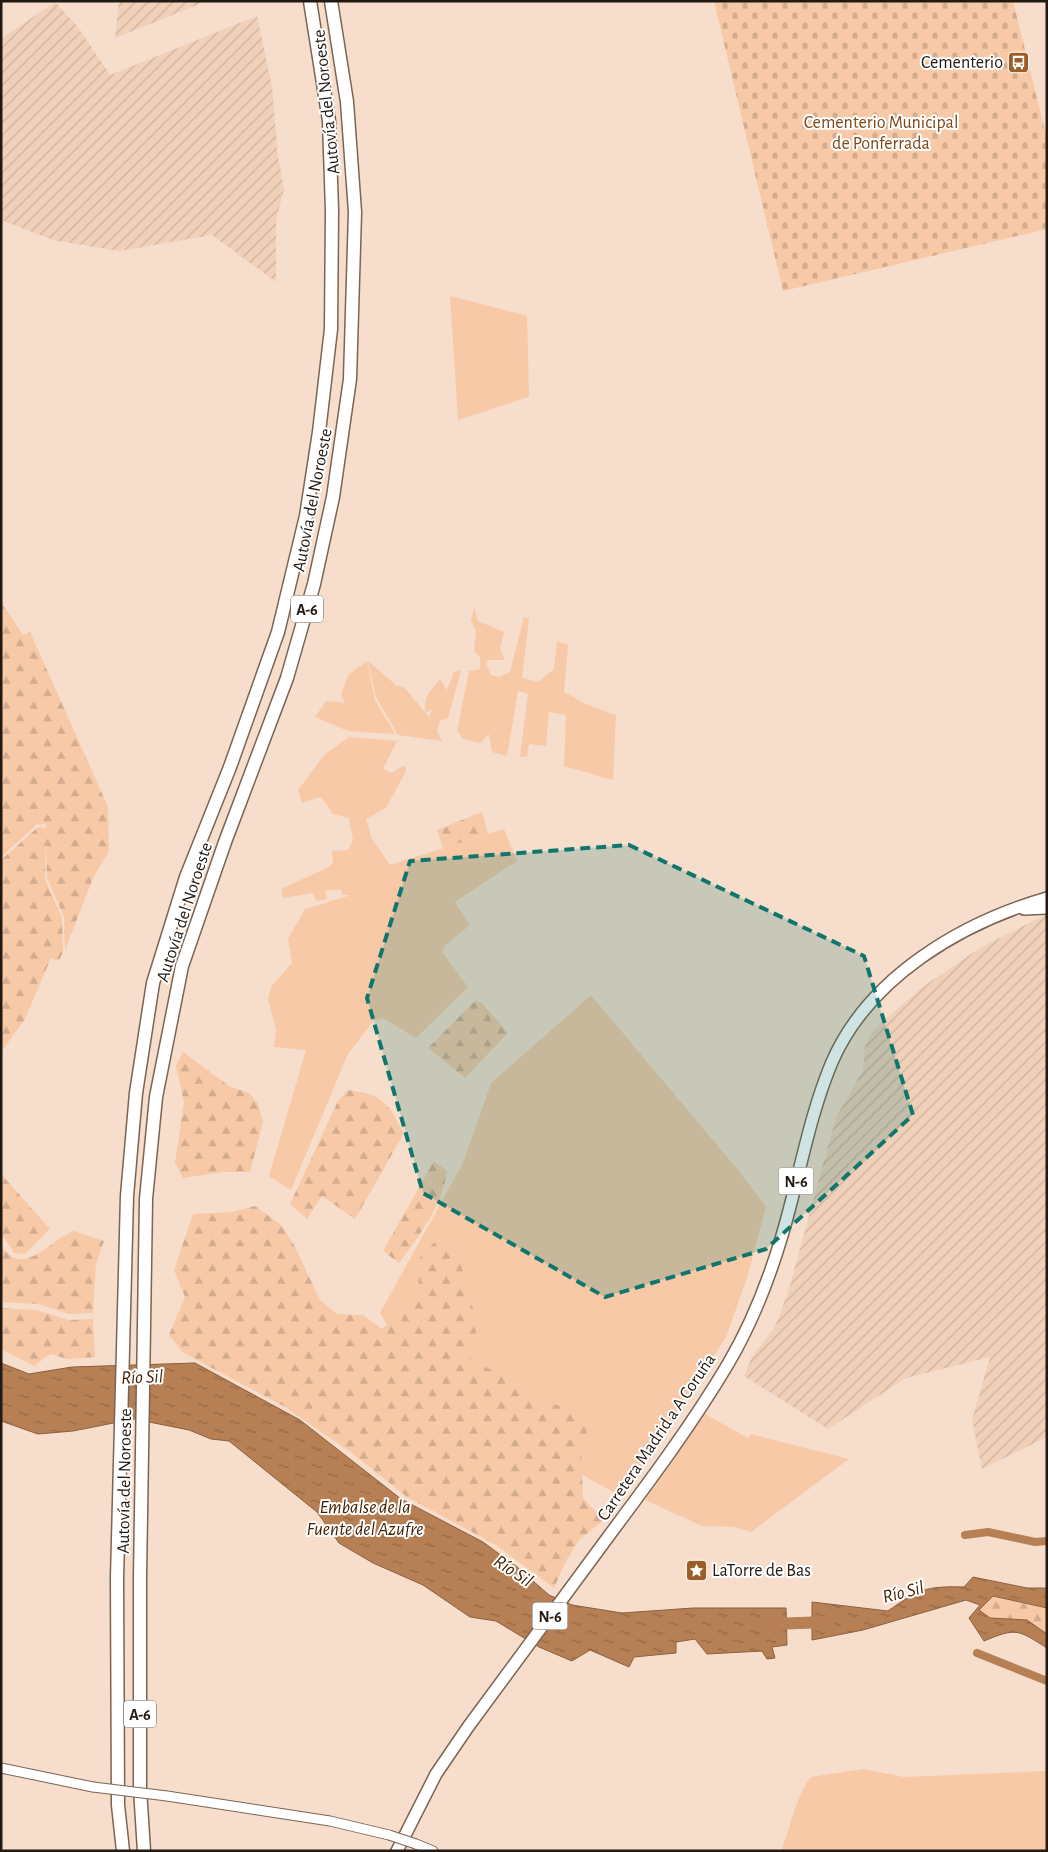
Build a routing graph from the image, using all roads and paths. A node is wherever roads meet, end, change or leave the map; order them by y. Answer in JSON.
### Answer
{"nodes":[{"id":1,"x":310,"y":1,"type":"edge"},
{"id":2,"x":331,"y":1,"type":"edge"},
{"id":3,"x":1047,"y":898,"type":"edge"},
{"id":4,"x":1047,"y":908,"type":"edge"},
{"id":5,"x":1013,"y":910,"type":"junction"},
{"id":6,"x":1,"y":1768,"type":"edge"},
{"id":7,"x":123,"y":1851,"type":"edge"},
{"id":8,"x":144,"y":1851,"type":"edge"},
{"id":9,"x":397,"y":1851,"type":"edge"},
{"id":10,"x":433,"y":1851,"type":"edge"}],
"edges":[{"from":1,"to":7,"type":"highway","name":"Autovía del Noroeste","number":"A-6"},
{"from":2,"to":8,"type":"highway","name":"Autovía del Noroeste","number":"A-6"},
{"from":3,"to":5,"type":"highway","name":"Carretera Madrid a A Coruña","number":"N-6"},
{"from":4,"to":5,"type":"highway"},
{"from":5,"to":9,"type":"highway","name":"Carretera Madrid a A Coruña","number":"N-6"},
{"from":6,"to":10,"type":"street","bridge":true}]}
